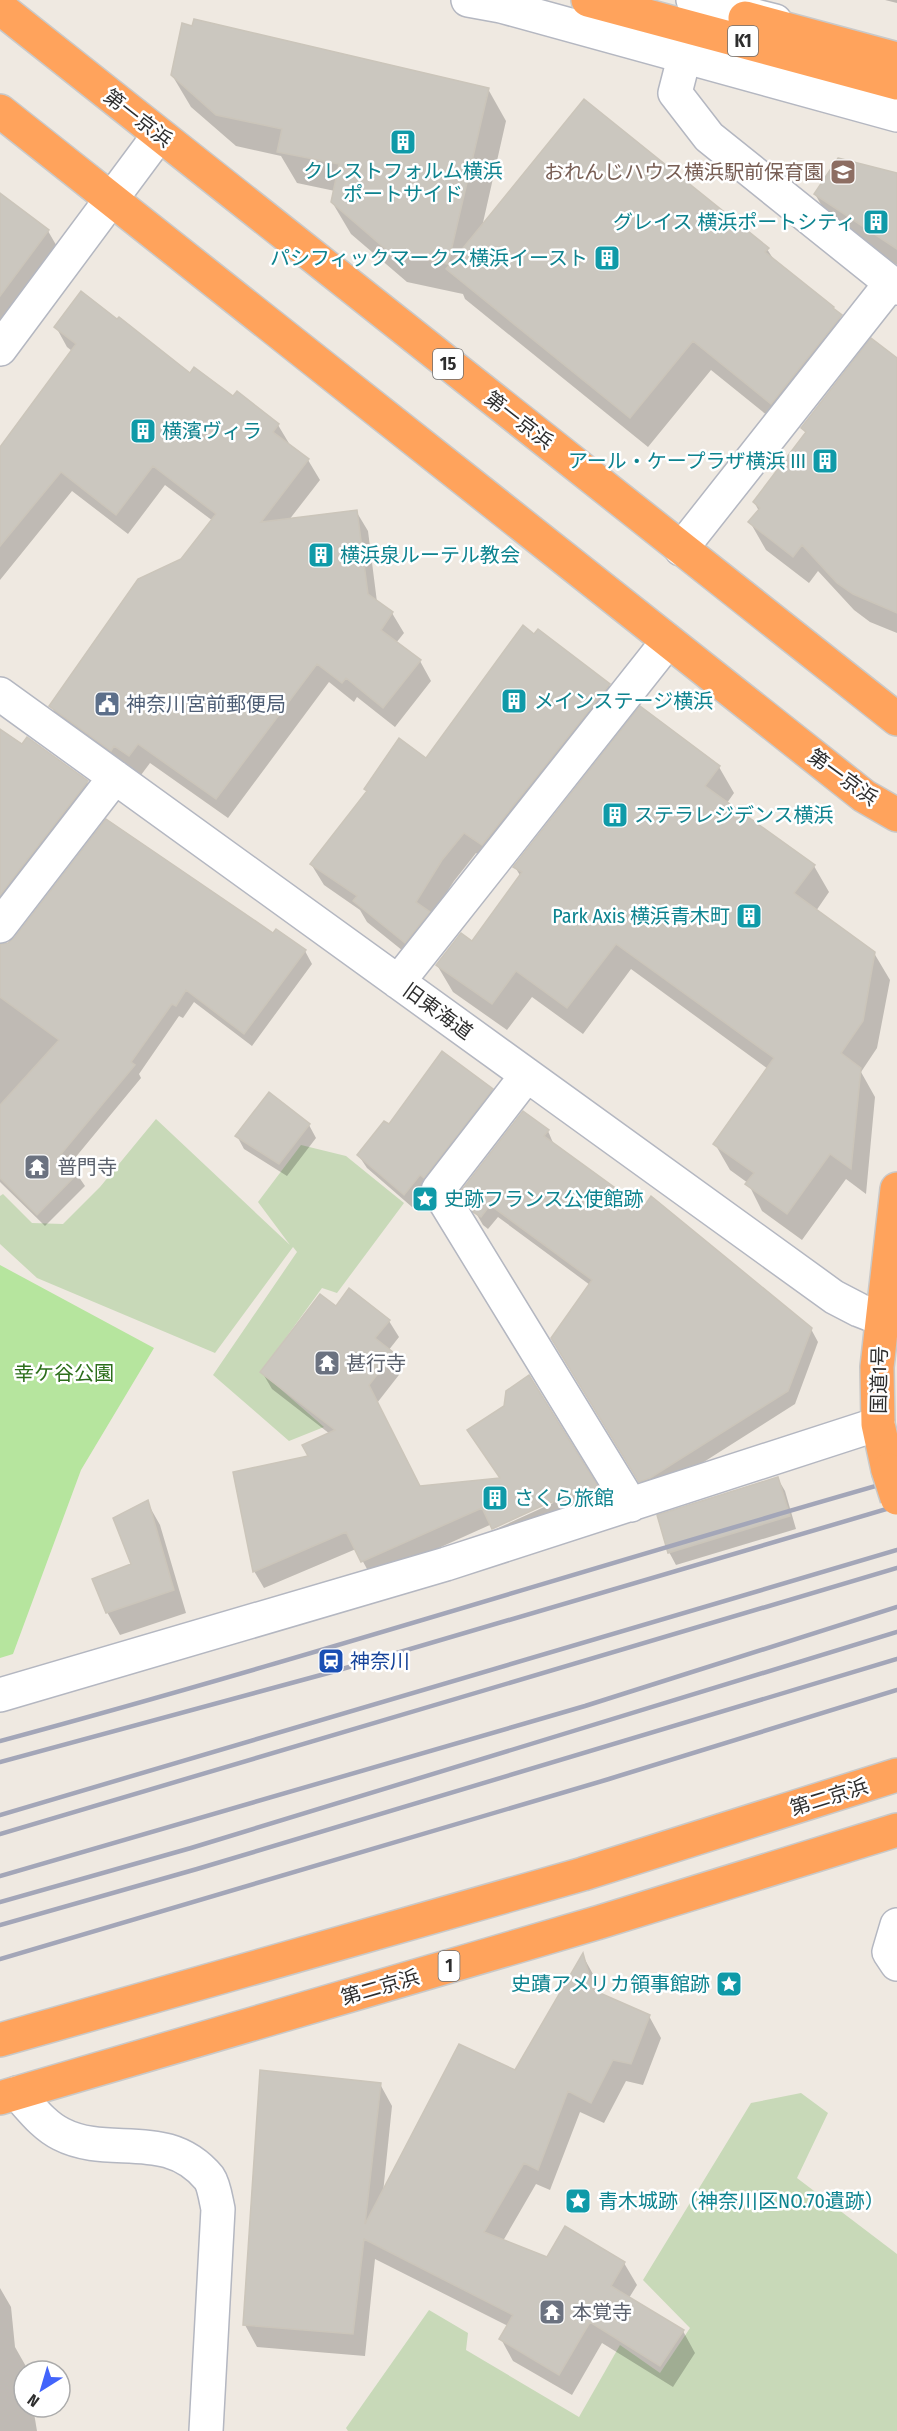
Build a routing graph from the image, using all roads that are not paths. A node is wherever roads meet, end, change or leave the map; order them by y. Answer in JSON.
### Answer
{"nodes":[{"id":1,"x":468,"y":0,"type":"edge"},
{"id":2,"x":588,"y":0,"type":"edge"},
{"id":3,"x":677,"y":0,"type":"edge"},
{"id":4,"x":693,"y":0,"type":"edge"},
{"id":5,"x":0,"y":8,"type":"edge"},
{"id":6,"x":897,"y":54,"type":"edge"},
{"id":7,"x":684,"y":58,"type":"junction"},
{"id":8,"x":897,"y":58,"type":"edge"},
{"id":9,"x":897,"y":83,"type":"edge"},
{"id":10,"x":0,"y":111,"type":"edge"},
{"id":11,"x":897,"y":115,"type":"edge"},
{"id":12,"x":159,"y":135,"type":"junction"},
{"id":13,"x":112,"y":200,"type":"junction"},
{"id":14,"x":894,"y":285,"type":"edge"},
{"id":15,"x":0,"y":348,"type":"edge"},
{"id":16,"x":681,"y":549,"type":"junction"},
{"id":17,"x":668,"y":641,"type":"junction"},
{"id":18,"x":0,"y":694,"type":"edge"},
{"id":19,"x":897,"y":719,"type":"edge"},
{"id":20,"x":115,"y":777,"type":"junction"},
{"id":21,"x":897,"y":815,"type":"edge"},
{"id":22,"x":0,"y":926,"type":"edge"},
{"id":23,"x":398,"y":982,"type":"junction"},
{"id":24,"x":528,"y":1075,"type":"junction"},
{"id":25,"x":897,"y":1189,"type":"edge"},
{"id":26,"x":882,"y":1319,"type":"junction"},
{"id":27,"x":878,"y":1424,"type":"junction"},
{"id":28,"x":892,"y":1484,"type":"edge"},
{"id":29,"x":631,"y":1505,"type":"junction"},
{"id":30,"x":0,"y":1695,"type":"edge"},
{"id":31,"x":897,"y":1775,"type":"edge"},
{"id":32,"x":897,"y":1830,"type":"edge"},
{"id":33,"x":897,"y":1925,"type":"edge"},
{"id":34,"x":897,"y":1964,"type":"edge"},
{"id":35,"x":0,"y":2040,"type":"edge"},
{"id":36,"x":9,"y":2096,"type":"edge"},
{"id":37,"x":206,"y":2431,"type":"edge"}],
"edges":[{"from":1,"to":7,"type":"street"},
{"from":2,"to":9,"type":"highway","number":"K1"},
{"from":3,"to":8,"type":"highway","number":"K1"},
{"from":4,"to":6,"type":"street"},
{"from":5,"to":12,"type":"highway","name":"第一京浜","number":"15"},
{"from":7,"to":11,"type":"street"},
{"from":7,"to":14,"type":"street"},
{"from":10,"to":13,"type":"highway","name":"第一京浜"},
{"from":12,"to":13,"type":"street"},
{"from":12,"to":16,"type":"highway","name":"第一京浜","number":"15"},
{"from":13,"to":15,"type":"street"},
{"from":13,"to":17,"type":"highway","name":"第一京浜"},
{"from":14,"to":16,"type":"street"},
{"from":16,"to":19,"type":"highway","name":"第一京浜","number":"15"},
{"from":17,"to":21,"type":"highway","name":"第一京浜"},
{"from":17,"to":23,"type":"street"},
{"from":18,"to":20,"type":"street","name":"旧東海道"},
{"from":20,"to":22,"type":"street"},
{"from":20,"to":23,"type":"street","name":"旧東海道"},
{"from":23,"to":24,"type":"street","name":"旧東海道"},
{"from":24,"to":26,"type":"street","name":"旧東海道"},
{"from":24,"to":29,"type":"street"},
{"from":25,"to":26,"type":"highway","name":"国道1号"},
{"from":26,"to":27,"type":"highway","name":"国道1号"},
{"from":27,"to":28,"type":"highway","name":"国道1号"},
{"from":27,"to":29,"type":"street"},
{"from":29,"to":30,"type":"street"},
{"from":31,"to":35,"type":"highway","name":"第二京浜"},
{"from":32,"to":36,"type":"highway","name":"第二京浜","number":"1"},
{"from":33,"to":34,"type":"street"},
{"from":36,"to":37,"type":"street"}]}
